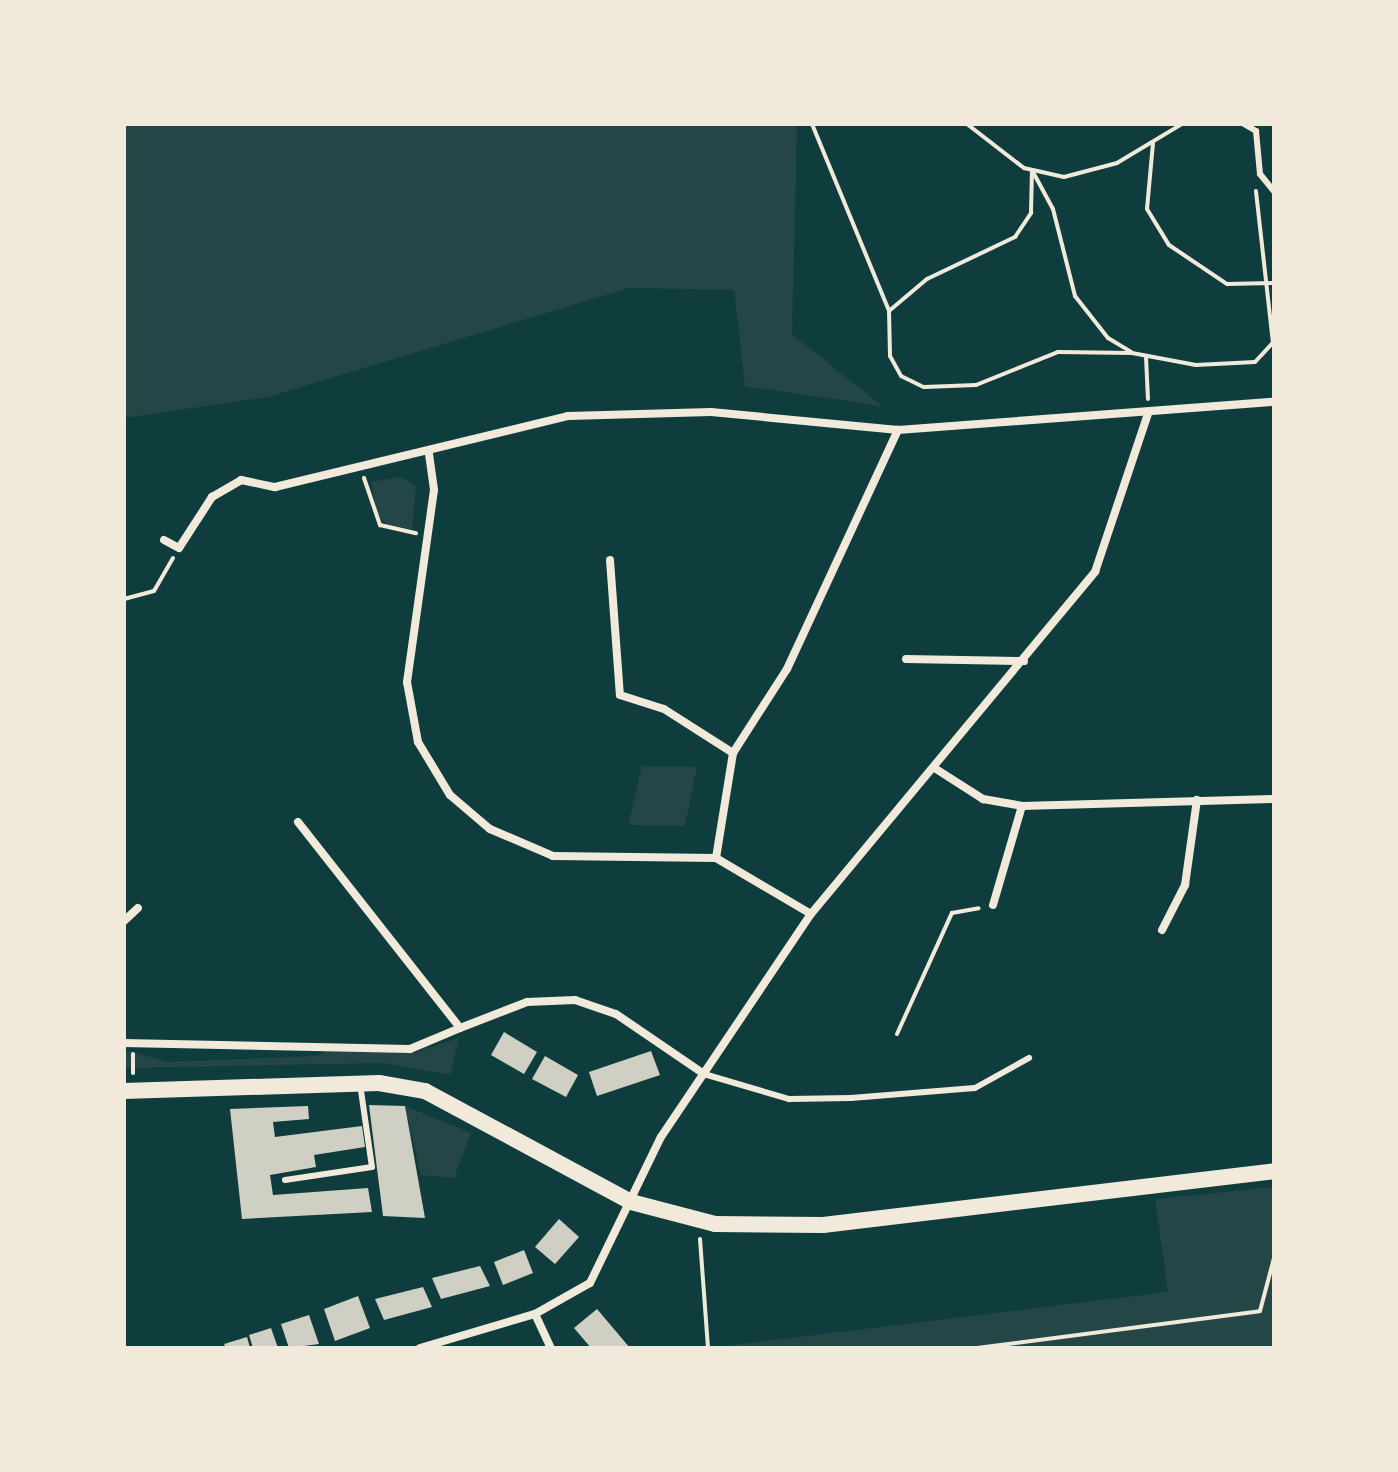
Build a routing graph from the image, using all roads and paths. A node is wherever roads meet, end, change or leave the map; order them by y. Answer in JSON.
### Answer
{"nodes":[{"id":1,"x":812,"y":124,"type":"edge"},
{"id":2,"x":967,"y":124,"type":"edge"},
{"id":3,"x":1182,"y":124,"type":"edge"},
{"id":4,"x":1244,"y":124,"type":"edge"},
{"id":5,"x":1263,"y":124,"type":"edge"},
{"id":6,"x":1256,"y":131,"type":"junction"},
{"id":7,"x":1153,"y":143,"type":"junction"},
{"id":8,"x":1032,"y":170,"type":"junction"},
{"id":9,"x":1256,"y":176,"type":"dead end"},
{"id":10,"x":1274,"y":191,"type":"edge"},
{"id":11,"x":1274,"y":283,"type":"edge"},
{"id":12,"x":1266,"y":285,"type":"junction"},
{"id":13,"x":889,"y":311,"type":"junction"},
{"id":14,"x":1132,"y":353,"type":"junction"},
{"id":15,"x":1146,"y":357,"type":"junction"},
{"id":16,"x":1274,"y":402,"type":"edge"},
{"id":17,"x":1148,"y":414,"type":"junction"},
{"id":18,"x":898,"y":430,"type":"junction"},
{"id":19,"x":429,"y":454,"type":"junction"},
{"id":20,"x":362,"y":467,"type":"junction"},
{"id":21,"x":426,"y":534,"type":"junction"},
{"id":22,"x":164,"y":540,"type":"dead end"},
{"id":23,"x":179,"y":548,"type":"junction"},
{"id":24,"x":610,"y":560,"type":"dead end"},
{"id":25,"x":124,"y":599,"type":"edge"},
{"id":26,"x":906,"y":659,"type":"dead end"},
{"id":27,"x":1024,"y":661,"type":"junction"},
{"id":28,"x":733,"y":753,"type":"junction"},
{"id":29,"x":936,"y":769,"type":"junction"},
{"id":30,"x":1274,"y":799,"type":"edge"},
{"id":31,"x":1197,"y":800,"type":"junction"},
{"id":32,"x":1022,"y":806,"type":"junction"},
{"id":33,"x":298,"y":822,"type":"dead end"},
{"id":34,"x":716,"y":858,"type":"junction"},
{"id":35,"x":993,"y":905,"type":"joint"},
{"id":36,"x":138,"y":908,"type":"dead end"},
{"id":37,"x":811,"y":914,"type":"junction"},
{"id":38,"x":124,"y":921,"type":"edge"},
{"id":39,"x":1162,"y":930,"type":"dead end"},
{"id":40,"x":460,"y":1028,"type":"junction"},
{"id":41,"x":897,"y":1034,"type":"dead end"},
{"id":42,"x":124,"y":1043,"type":"edge"},
{"id":43,"x":135,"y":1048,"type":"junction"},
{"id":44,"x":1029,"y":1058,"type":"dead end"},
{"id":45,"x":704,"y":1074,"type":"junction"},
{"id":46,"x":360,"y":1084,"type":"junction"},
{"id":47,"x":129,"y":1091,"type":"edge"},
{"id":48,"x":1274,"y":1171,"type":"edge"},
{"id":49,"x":285,"y":1180,"type":"dead end"},
{"id":50,"x":631,"y":1202,"type":"junction"},
{"id":51,"x":698,"y":1223,"type":"junction"},
{"id":52,"x":1274,"y":1258,"type":"edge"},
{"id":53,"x":535,"y":1314,"type":"junction"},
{"id":54,"x":420,"y":1348,"type":"edge"},
{"id":55,"x":551,"y":1348,"type":"edge"},
{"id":56,"x":708,"y":1348,"type":"edge"},
{"id":57,"x":977,"y":1348,"type":"edge"}],
"edges":[{"from":1,"to":13,"type":"path"},
{"from":2,"to":8,"type":"path"},
{"from":3,"to":7,"type":"path"},
{"from":4,"to":6,"type":"lane"},
{"from":5,"to":6,"type":"lane"},
{"from":6,"to":10,"type":"lane"},
{"from":7,"to":8,"type":"path"},
{"from":7,"to":12,"type":"path"},
{"from":8,"to":13,"type":"path"},
{"from":8,"to":14,"type":"path"},
{"from":9,"to":12,"type":"path"},
{"from":11,"to":12,"type":"path"},
{"from":12,"to":15,"type":"path"},
{"from":13,"to":14,"type":"path"},
{"from":14,"to":15,"type":"path"},
{"from":15,"to":17,"type":"path"},
{"from":16,"to":17,"type":"street"},
{"from":17,"to":18,"type":"street"},
{"from":17,"to":27,"type":"street"},
{"from":18,"to":19,"type":"street"},
{"from":18,"to":28,"type":"street"},
{"from":19,"to":20,"type":"street"},
{"from":19,"to":21,"type":"street"},
{"from":20,"to":21,"type":"path"},
{"from":20,"to":23,"type":"street"},
{"from":21,"to":34,"type":"street"},
{"from":22,"to":23,"type":"street"},
{"from":23,"to":25,"type":"path"},
{"from":24,"to":28,"type":"street"},
{"from":26,"to":27,"type":"street"},
{"from":27,"to":29,"type":"street"},
{"from":28,"to":34,"type":"street"},
{"from":29,"to":32,"type":"street"},
{"from":29,"to":37,"type":"street"},
{"from":30,"to":31,"type":"street"},
{"from":31,"to":32,"type":"street"},
{"from":31,"to":39,"type":"street"},
{"from":32,"to":35,"type":"street"},
{"from":33,"to":40,"type":"street"},
{"from":34,"to":37,"type":"street"},
{"from":35,"to":41,"type":"path"},
{"from":36,"to":38,"type":"street"},
{"from":37,"to":45,"type":"street"},
{"from":40,"to":43,"type":"street"},
{"from":40,"to":45,"type":"street"},
{"from":42,"to":43,"type":"street"},
{"from":43,"to":47,"type":"path"},
{"from":44,"to":45,"type":"lane"},
{"from":45,"to":50,"type":"street"},
{"from":46,"to":47,"type":"main road"},
{"from":46,"to":49,"type":"lane"},
{"from":46,"to":50,"type":"main road"},
{"from":48,"to":51,"type":"main road"},
{"from":50,"to":51,"type":"main road"},
{"from":50,"to":53,"type":"street"},
{"from":51,"to":56,"type":"path"},
{"from":52,"to":57,"type":"path"},
{"from":53,"to":54,"type":"street"},
{"from":53,"to":55,"type":"street"}]}
